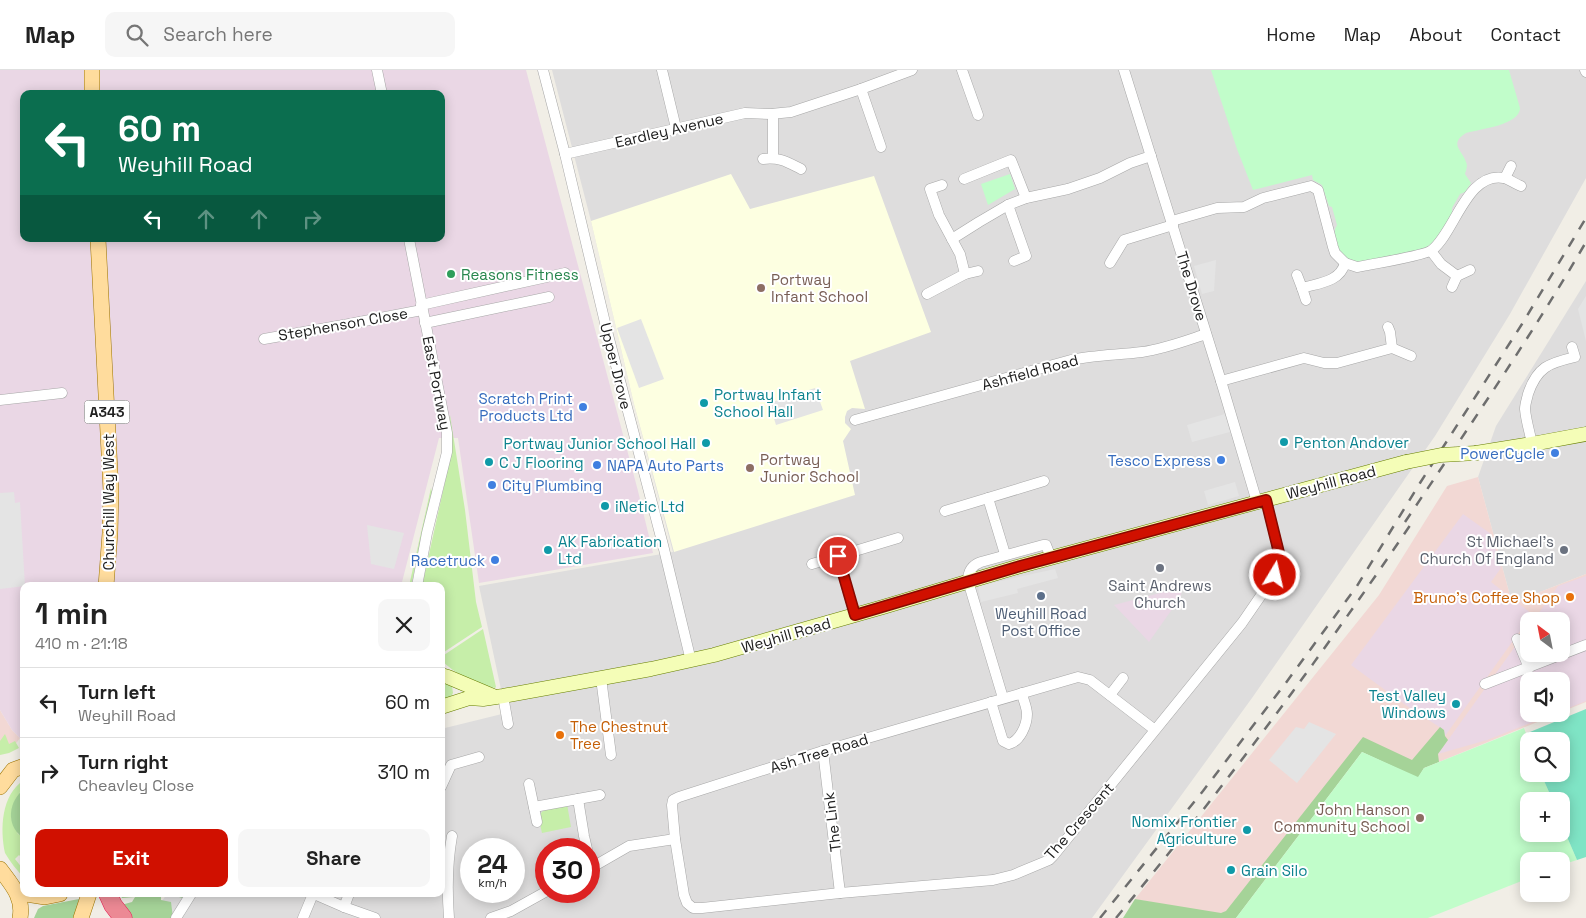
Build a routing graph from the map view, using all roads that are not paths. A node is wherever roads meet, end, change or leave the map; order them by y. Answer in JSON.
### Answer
{"nodes":[{"id":1,"x":92,"y":70,"type":"edge"},
{"id":2,"x":378,"y":70,"type":"edge"},
{"id":3,"x":543,"y":70,"type":"edge"},
{"id":4,"x":662,"y":70,"type":"edge"},
{"id":5,"x":912,"y":70,"type":"edge"},
{"id":6,"x":962,"y":70,"type":"edge"},
{"id":7,"x":1124,"y":70,"type":"edge"},
{"id":8,"x":861,"y":89,"type":"junction"},
{"id":9,"x":92,"y":90,"type":"edge"},
{"id":10,"x":381,"y":90,"type":"edge"},
{"id":11,"x":773,"y":114,"type":"junction"},
{"id":12,"x":978,"y":115,"type":"dead end"},
{"id":13,"x":676,"y":128,"type":"junction"},
{"id":14,"x":881,"y":147,"type":"dead end"},
{"id":15,"x":565,"y":154,"type":"junction"},
{"id":16,"x":1151,"y":156,"type":"junction"},
{"id":17,"x":1511,"y":166,"type":"dead end"},
{"id":18,"x":801,"y":169,"type":"dead end"},
{"id":19,"x":964,"y":178,"type":"dead end"},
{"id":20,"x":1505,"y":178,"type":"junction"},
{"id":21,"x":942,"y":185,"type":"dead end"},
{"id":22,"x":1521,"y":186,"type":"dead end"},
{"id":23,"x":1026,"y":198,"type":"junction"},
{"id":24,"x":1008,"y":205,"type":"junction"},
{"id":25,"x":1172,"y":223,"type":"junction"},
{"id":26,"x":952,"y":239,"type":"junction"},
{"id":27,"x":98,"y":242,"type":"edge"},
{"id":28,"x":410,"y":242,"type":"edge"},
{"id":29,"x":1431,"y":251,"type":"junction"},
{"id":30,"x":1014,"y":260,"type":"dead end"},
{"id":31,"x":1110,"y":263,"type":"dead end"},
{"id":32,"x":1345,"y":263,"type":"junction"},
{"id":33,"x":1470,"y":270,"type":"dead end"},
{"id":34,"x":978,"y":271,"type":"dead end"},
{"id":35,"x":565,"y":273,"type":"dead end"},
{"id":36,"x":966,"y":274,"type":"junction"},
{"id":37,"x":1297,"y":274,"type":"dead end"},
{"id":38,"x":1457,"y":276,"type":"junction"},
{"id":39,"x":1452,"y":287,"type":"dead end"},
{"id":40,"x":1302,"y":288,"type":"junction"},
{"id":41,"x":928,"y":294,"type":"dead end"},
{"id":42,"x":549,"y":297,"type":"dead end"},
{"id":43,"x":1306,"y":300,"type":"dead end"},
{"id":44,"x":422,"y":307,"type":"junction"},
{"id":45,"x":425,"y":323,"type":"junction"},
{"id":46,"x":1388,"y":327,"type":"dead end"},
{"id":47,"x":1206,"y":334,"type":"junction"},
{"id":48,"x":264,"y":339,"type":"dead end"},
{"id":49,"x":1572,"y":347,"type":"dead end"},
{"id":50,"x":1392,"y":348,"type":"junction"},
{"id":51,"x":1411,"y":356,"type":"dead end"},
{"id":52,"x":1221,"y":381,"type":"junction"},
{"id":53,"x":62,"y":393,"type":"dead end"},
{"id":54,"x":0,"y":400,"type":"edge"},
{"id":55,"x":855,"y":420,"type":"dead end"},
{"id":56,"x":1586,"y":434,"type":"edge"},
{"id":57,"x":1532,"y":444,"type":"junction"},
{"id":58,"x":1044,"y":481,"type":"dead end"},
{"id":59,"x":988,"y":498,"type":"junction"},
{"id":60,"x":1262,"y":501,"type":"junction"},
{"id":61,"x":945,"y":511,"type":"dead end"},
{"id":62,"x":898,"y":538,"type":"dead end"},
{"id":63,"x":1005,"y":554,"type":"junction"},
{"id":64,"x":838,"y":556,"type":"junction"},
{"id":65,"x":1050,"y":558,"type":"junction"},
{"id":66,"x":812,"y":564,"type":"dead end"},
{"id":67,"x":968,"y":581,"type":"junction"},
{"id":68,"x":106,"y":582,"type":"edge"},
{"id":69,"x":418,"y":582,"type":"edge"},
{"id":70,"x":855,"y":615,"type":"junction"},
{"id":71,"x":1517,"y":639,"type":"dead end"},
{"id":72,"x":1586,"y":645,"type":"edge"},
{"id":73,"x":691,"y":661,"type":"junction"},
{"id":74,"x":1529,"y":668,"type":"junction"},
{"id":75,"x":445,"y":676,"type":"edge"},
{"id":76,"x":601,"y":678,"type":"junction"},
{"id":77,"x":1122,"y":678,"type":"dead end"},
{"id":78,"x":1485,"y":684,"type":"dead end"},
{"id":79,"x":1022,"y":693,"type":"junction"},
{"id":80,"x":1110,"y":695,"type":"junction"},
{"id":81,"x":500,"y":696,"type":"junction"},
{"id":82,"x":1003,"y":698,"type":"junction"},
{"id":83,"x":991,"y":702,"type":"junction"},
{"id":84,"x":447,"y":705,"type":"edge"},
{"id":85,"x":508,"y":724,"type":"dead end"},
{"id":86,"x":1155,"y":730,"type":"junction"},
{"id":87,"x":823,"y":751,"type":"junction"},
{"id":88,"x":612,"y":755,"type":"dead end"},
{"id":89,"x":479,"y":757,"type":"dead end"},
{"id":90,"x":15,"y":766,"type":"edge"},
{"id":91,"x":445,"y":777,"type":"edge"},
{"id":92,"x":529,"y":784,"type":"dead end"},
{"id":93,"x":0,"y":787,"type":"edge"},
{"id":94,"x":600,"y":795,"type":"dead end"},
{"id":95,"x":578,"y":799,"type":"junction"},
{"id":96,"x":534,"y":807,"type":"junction"},
{"id":97,"x":537,"y":822,"type":"dead end"},
{"id":98,"x":452,"y":836,"type":"dead end"},
{"id":99,"x":584,"y":838,"type":"edge"},
{"id":100,"x":675,"y":839,"type":"junction"},
{"id":101,"x":600,"y":862,"type":"edge"},
{"id":102,"x":0,"y":869,"type":"edge"},
{"id":103,"x":20,"y":889,"type":"edge"},
{"id":104,"x":840,"y":893,"type":"junction"},
{"id":105,"x":21,"y":897,"type":"edge"},
{"id":106,"x":88,"y":897,"type":"edge"},
{"id":107,"x":109,"y":897,"type":"edge"},
{"id":108,"x":189,"y":897,"type":"edge"},
{"id":109,"x":312,"y":897,"type":"edge"},
{"id":110,"x":320,"y":897,"type":"edge"},
{"id":111,"x":348,"y":897,"type":"edge"},
{"id":112,"x":535,"y":897,"type":"edge"},
{"id":113,"x":344,"y":907,"type":"junction"},
{"id":114,"x":82,"y":915,"type":"edge"},
{"id":115,"x":498,"y":917,"type":"edge"},
{"id":116,"x":20,"y":918,"type":"edge"},
{"id":117,"x":123,"y":918,"type":"edge"},
{"id":118,"x":176,"y":918,"type":"edge"},
{"id":119,"x":304,"y":918,"type":"edge"},
{"id":120,"x":376,"y":918,"type":"edge"},
{"id":121,"x":449,"y":918,"type":"edge"}],
"edges":[{"from":1,"to":9,"type":"main road"},
{"from":2,"to":10,"type":"street"},
{"from":3,"to":15,"type":"street","name":"Upper Drove"},
{"from":4,"to":13,"type":"street"},
{"from":5,"to":8,"type":"street","name":"Eardley Avenue"},
{"from":6,"to":12,"type":"street"},
{"from":7,"to":16,"type":"street","name":"The Drove"},
{"from":8,"to":11,"type":"street","name":"Eardley Avenue"},
{"from":8,"to":14,"type":"street"},
{"from":11,"to":13,"type":"street","name":"Eardley Avenue"},
{"from":11,"to":18,"type":"street"},
{"from":13,"to":15,"type":"street","name":"Eardley Avenue"},
{"from":15,"to":73,"type":"street","name":"Upper Drove"},
{"from":16,"to":23,"type":"street"},
{"from":16,"to":25,"type":"street","name":"The Drove"},
{"from":17,"to":20,"type":"street"},
{"from":19,"to":23,"type":"street"},
{"from":20,"to":22,"type":"street"},
{"from":20,"to":29,"type":"street"},
{"from":21,"to":26,"type":"street"},
{"from":23,"to":24,"type":"street"},
{"from":24,"to":26,"type":"street"},
{"from":24,"to":30,"type":"street"},
{"from":25,"to":31,"type":"street"},
{"from":25,"to":32,"type":"street"},
{"from":25,"to":47,"type":"street","name":"The Drove"},
{"from":26,"to":36,"type":"street"},
{"from":27,"to":68,"type":"main road","name":"Churchill Way West","number":"A343"},
{"from":28,"to":44,"type":"street","name":"East Portway"},
{"from":29,"to":32,"type":"street"},
{"from":29,"to":38,"type":"street"},
{"from":32,"to":40,"type":"street"},
{"from":33,"to":38,"type":"street"},
{"from":34,"to":36,"type":"street"},
{"from":35,"to":44,"type":"street","name":"Stephenson Close"},
{"from":36,"to":41,"type":"street"},
{"from":37,"to":40,"type":"street"},
{"from":38,"to":39,"type":"street"},
{"from":40,"to":43,"type":"street"},
{"from":42,"to":45,"type":"street"},
{"from":44,"to":45,"type":"street","name":"East Portway"},
{"from":44,"to":48,"type":"street","name":"Stephenson Close"},
{"from":45,"to":69,"type":"street","name":"East Portway"},
{"from":46,"to":50,"type":"street"},
{"from":47,"to":52,"type":"street","name":"The Drove"},
{"from":47,"to":55,"type":"street","name":"Ashfield Road"},
{"from":49,"to":57,"type":"street"},
{"from":50,"to":51,"type":"street"},
{"from":50,"to":52,"type":"street"},
{"from":52,"to":60,"type":"street","name":"The Drove"},
{"from":53,"to":54,"type":"street"},
{"from":56,"to":57,"type":"main road","name":"Weyhill Road"},
{"from":57,"to":60,"type":"main road","name":"Weyhill Road","bridge":true},
{"from":58,"to":59,"type":"street"},
{"from":59,"to":61,"type":"street"},
{"from":59,"to":63,"type":"street"},
{"from":60,"to":65,"type":"main road","name":"Weyhill Road"},
{"from":60,"to":86,"type":"street","name":"The Crescent"},
{"from":62,"to":64,"type":"street"},
{"from":63,"to":65,"type":"street"},
{"from":63,"to":67,"type":"street"},
{"from":64,"to":66,"type":"street"},
{"from":64,"to":70,"type":"street"},
{"from":65,"to":67,"type":"main road","name":"Weyhill Road"},
{"from":67,"to":70,"type":"main road","name":"Weyhill Road"},
{"from":67,"to":82,"type":"street"},
{"from":70,"to":73,"type":"main road","name":"Weyhill Road"},
{"from":71,"to":74,"type":"street"},
{"from":72,"to":74,"type":"street"},
{"from":73,"to":76,"type":"main road","name":"Weyhill Road"},
{"from":74,"to":78,"type":"street"},
{"from":75,"to":81,"type":"main road","name":"Weyhill Road"},
{"from":75,"to":84,"type":"main road","name":"Weyhill Road"},
{"from":76,"to":81,"type":"main road","name":"Weyhill Road"},
{"from":76,"to":88,"type":"street"},
{"from":77,"to":80,"type":"street"},
{"from":79,"to":80,"type":"street","name":"Ash Tree Road"},
{"from":79,"to":82,"type":"street","name":"Ash Tree Road"},
{"from":79,"to":83,"type":"street"},
{"from":80,"to":86,"type":"street","name":"Ash Tree Road"},
{"from":81,"to":84,"type":"main road","name":"Weyhill Road"},
{"from":81,"to":85,"type":"street"},
{"from":82,"to":83,"type":"street","name":"Ash Tree Road"},
{"from":83,"to":87,"type":"street","name":"Ash Tree Road"},
{"from":86,"to":104,"type":"street","name":"The Crescent"},
{"from":87,"to":100,"type":"street","name":"Ash Tree Road"},
{"from":87,"to":104,"type":"street","name":"The Link"},
{"from":89,"to":91,"type":"street"},
{"from":90,"to":93,"type":"main road"},
{"from":92,"to":96,"type":"street"},
{"from":94,"to":95,"type":"street"},
{"from":95,"to":96,"type":"street"},
{"from":95,"to":99,"type":"street"},
{"from":96,"to":97,"type":"street"},
{"from":98,"to":121,"type":"street"},
{"from":100,"to":101,"type":"street"},
{"from":100,"to":104,"type":"street","name":"The Crescent"},
{"from":102,"to":103,"type":"main road"},
{"from":105,"to":116,"type":"main road"},
{"from":106,"to":114,"type":"main road"},
{"from":107,"to":117,"type":"highway"},
{"from":108,"to":118,"type":"street"},
{"from":109,"to":119,"type":"street"},
{"from":110,"to":113,"type":"street"},
{"from":111,"to":113,"type":"street"},
{"from":112,"to":115,"type":"street"},
{"from":113,"to":120,"type":"street"}]}
